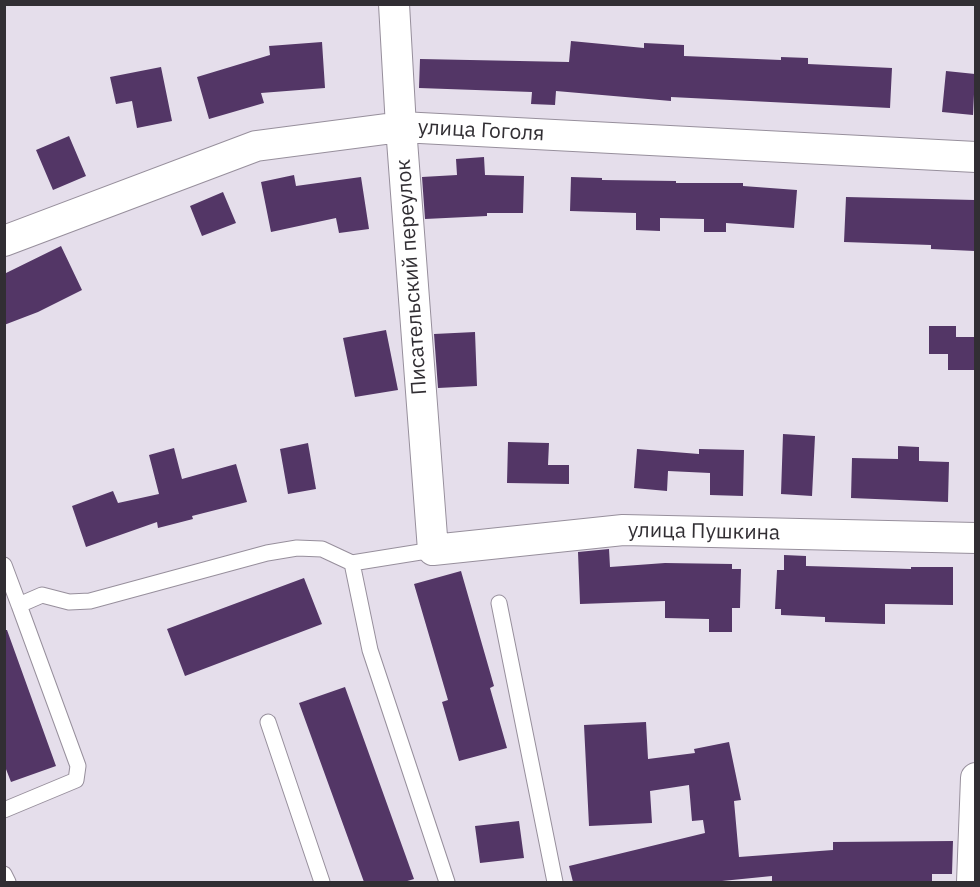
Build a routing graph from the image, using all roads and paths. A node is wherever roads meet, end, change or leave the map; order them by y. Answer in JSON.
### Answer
{"nodes":[{"id":1,"x":394,"y":4,"type":"edge"},
{"id":2,"x":401,"y":127,"type":"junction"},
{"id":3,"x":975,"y":157,"type":"edge"},
{"id":4,"x":4,"y":241,"type":"edge"},
{"id":5,"x":975,"y":538,"type":"edge"},
{"id":6,"x":433,"y":550,"type":"junction"},
{"id":7,"x":352,"y":563,"type":"junction"},
{"id":8,"x":4,"y":565,"type":"edge"},
{"id":9,"x":498,"y":603,"type":"dead end"},
{"id":10,"x":19,"y":605,"type":"junction"},
{"id":11,"x":268,"y":722,"type":"dead end"},
{"id":12,"x":975,"y":778,"type":"edge"},
{"id":13,"x":4,"y":810,"type":"edge"},
{"id":14,"x":4,"y":874,"type":"edge"},
{"id":15,"x":8,"y":882,"type":"edge"},
{"id":16,"x":322,"y":882,"type":"edge"},
{"id":17,"x":446,"y":882,"type":"edge"},
{"id":18,"x":555,"y":882,"type":"edge"},
{"id":19,"x":972,"y":882,"type":"edge"}],
"edges":[{"from":1,"to":2,"type":"street","name":"Писательский переулок"},
{"from":2,"to":3,"type":"street","name":"улица Гоголя"},
{"from":2,"to":4,"type":"street","name":"улица Гоголя"},
{"from":2,"to":6,"type":"street","name":"Писательский переулок"},
{"from":5,"to":6,"type":"street","name":"улица Пушкина"},
{"from":6,"to":7,"type":"lane"},
{"from":7,"to":10,"type":"lane"},
{"from":7,"to":17,"type":"lane"},
{"from":8,"to":10,"type":"lane"},
{"from":9,"to":18,"type":"lane"},
{"from":10,"to":13,"type":"lane"},
{"from":11,"to":16,"type":"lane"},
{"from":12,"to":19,"type":"street"},
{"from":14,"to":15,"type":"lane"}]}
